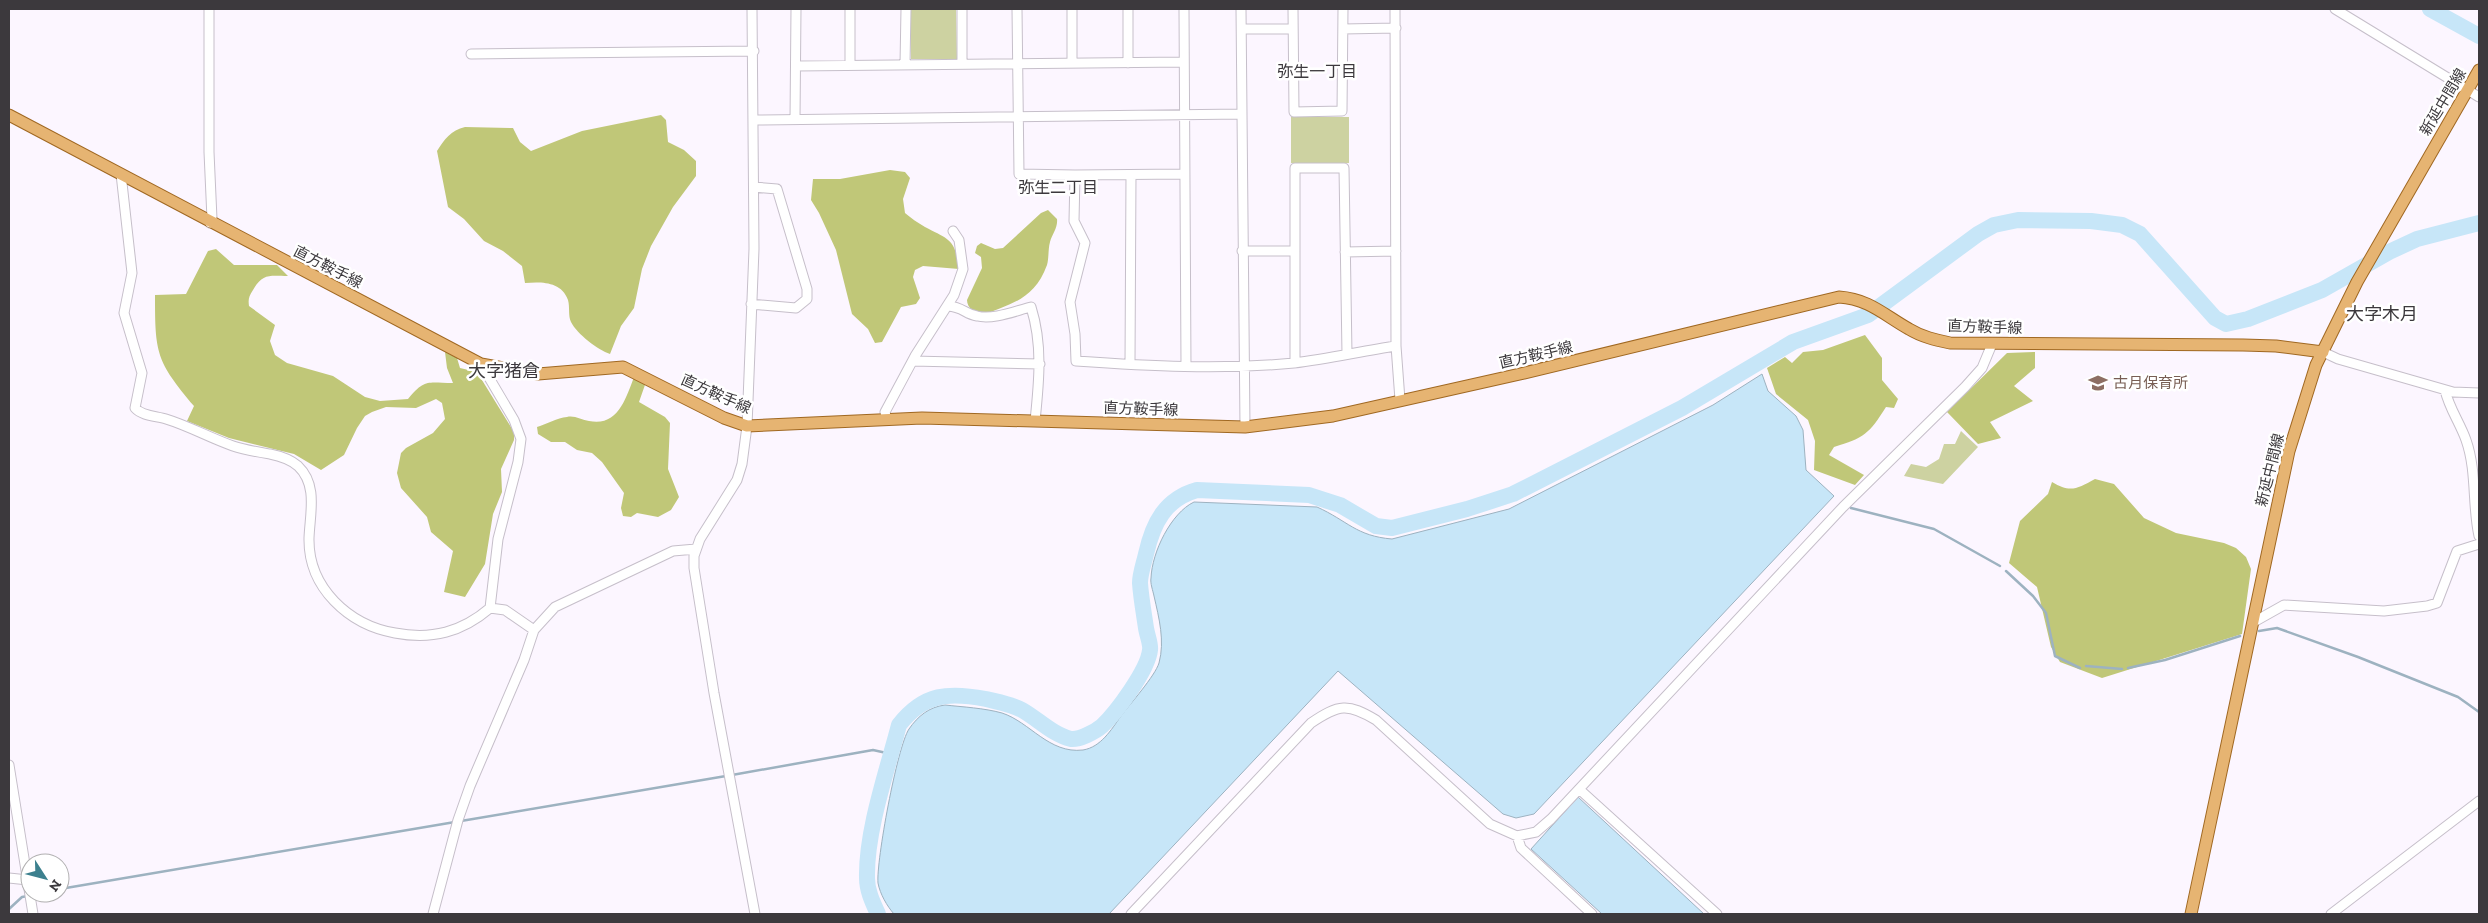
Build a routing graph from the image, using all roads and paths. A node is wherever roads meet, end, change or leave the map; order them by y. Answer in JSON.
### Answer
{"nodes":[{"id":1,"x":209,"y":9,"type":"edge"},
{"id":2,"x":752,"y":9,"type":"edge"},
{"id":3,"x":796,"y":9,"type":"edge"},
{"id":4,"x":850,"y":9,"type":"edge"},
{"id":5,"x":906,"y":9,"type":"edge"},
{"id":6,"x":962,"y":9,"type":"edge"},
{"id":7,"x":1017,"y":9,"type":"edge"},
{"id":8,"x":1072,"y":9,"type":"edge"},
{"id":9,"x":1128,"y":9,"type":"edge"},
{"id":10,"x":1184,"y":9,"type":"edge"},
{"id":11,"x":1241,"y":9,"type":"edge"},
{"id":12,"x":1293,"y":9,"type":"edge"},
{"id":13,"x":1344,"y":9,"type":"edge"},
{"id":14,"x":1395,"y":9,"type":"edge"},
{"id":15,"x":2335,"y":9,"type":"edge"},
{"id":16,"x":1396,"y":28,"type":"junction"},
{"id":17,"x":1242,"y":29,"type":"junction"},
{"id":18,"x":1293,"y":29,"type":"junction"},
{"id":19,"x":1343,"y":29,"type":"junction"},
{"id":20,"x":754,"y":52,"type":"junction"},
{"id":21,"x":471,"y":54,"type":"dead end"},
{"id":22,"x":1184,"y":62,"type":"junction"},
{"id":23,"x":1018,"y":63,"type":"junction"},
{"id":24,"x":1072,"y":63,"type":"junction"},
{"id":25,"x":1128,"y":63,"type":"junction"},
{"id":26,"x":905,"y":64,"type":"junction"},
{"id":27,"x":962,"y":64,"type":"junction"},
{"id":28,"x":850,"y":65,"type":"junction"},
{"id":29,"x":796,"y":66,"type":"junction"},
{"id":30,"x":2479,"y":70,"type":"edge"},
{"id":31,"x":2469,"y":88,"type":"junction"},
{"id":32,"x":2479,"y":97,"type":"edge"},
{"id":33,"x":1242,"y":114,"type":"junction"},
{"id":34,"x":9,"y":115,"type":"edge"},
{"id":35,"x":1184,"y":115,"type":"junction"},
{"id":36,"x":1018,"y":118,"type":"junction"},
{"id":37,"x":9,"y":120,"type":"edge"},
{"id":38,"x":754,"y":120,"type":"junction"},
{"id":39,"x":796,"y":120,"type":"junction"},
{"id":40,"x":24,"y":124,"type":"junction"},
{"id":41,"x":121,"y":174,"type":"junction"},
{"id":42,"x":1184,"y":174,"type":"junction"},
{"id":43,"x":1075,"y":175,"type":"junction"},
{"id":44,"x":1131,"y":175,"type":"junction"},
{"id":45,"x":754,"y":186,"type":"junction"},
{"id":46,"x":210,"y":223,"type":"junction"},
{"id":47,"x":953,"y":231,"type":"dead end"},
{"id":48,"x":1242,"y":251,"type":"junction"},
{"id":49,"x":1295,"y":251,"type":"junction"},
{"id":50,"x":1396,"y":251,"type":"junction"},
{"id":51,"x":1346,"y":252,"type":"junction"},
{"id":52,"x":751,"y":304,"type":"junction"},
{"id":53,"x":948,"y":306,"type":"junction"},
{"id":54,"x":1992,"y":344,"type":"junction"},
{"id":55,"x":1396,"y":346,"type":"junction"},
{"id":56,"x":2323,"y":352,"type":"junction"},
{"id":57,"x":1347,"y":354,"type":"junction"},
{"id":58,"x":912,"y":361,"type":"junction"},
{"id":59,"x":1295,"y":362,"type":"junction"},
{"id":60,"x":481,"y":364,"type":"junction"},
{"id":61,"x":1040,"y":364,"type":"junction"},
{"id":62,"x":1130,"y":364,"type":"junction"},
{"id":63,"x":1186,"y":365,"type":"junction"},
{"id":64,"x":1244,"y":366,"type":"junction"},
{"id":65,"x":2445,"y":390,"type":"junction"},
{"id":66,"x":2479,"y":393,"type":"edge"},
{"id":67,"x":1400,"y":400,"type":"junction"},
{"id":68,"x":887,"y":420,"type":"junction"},
{"id":69,"x":1035,"y":421,"type":"junction"},
{"id":70,"x":747,"y":426,"type":"junction"},
{"id":71,"x":1245,"y":427,"type":"junction"},
{"id":72,"x":2479,"y":536,"type":"edge"},
{"id":73,"x":2479,"y":544,"type":"edge"},
{"id":74,"x":696,"y":548,"type":"junction"},
{"id":75,"x":490,"y":608,"type":"junction"},
{"id":76,"x":2252,"y":623,"type":"junction"},
{"id":77,"x":534,"y":630,"type":"junction"},
{"id":78,"x":9,"y":765,"type":"edge"},
{"id":79,"x":1578,"y":789,"type":"junction"},
{"id":80,"x":2479,"y":801,"type":"edge"},
{"id":81,"x":1517,"y":836,"type":"junction"},
{"id":82,"x":24,"y":853,"type":"edge"},
{"id":83,"x":433,"y":914,"type":"edge"},
{"id":84,"x":755,"y":914,"type":"edge"},
{"id":85,"x":1132,"y":914,"type":"edge"},
{"id":86,"x":1592,"y":914,"type":"edge"},
{"id":87,"x":1717,"y":914,"type":"edge"},
{"id":88,"x":2191,"y":914,"type":"edge"},
{"id":89,"x":2331,"y":914,"type":"edge"}],
"edges":[{"from":1,"to":46,"type":"street"},
{"from":2,"to":20,"type":"street"},
{"from":3,"to":29,"type":"street"},
{"from":4,"to":28,"type":"street"},
{"from":5,"to":26,"type":"street"},
{"from":6,"to":27,"type":"street"},
{"from":7,"to":23,"type":"street"},
{"from":8,"to":24,"type":"street"},
{"from":9,"to":25,"type":"street"},
{"from":10,"to":22,"type":"street"},
{"from":11,"to":17,"type":"street"},
{"from":12,"to":18,"type":"street"},
{"from":13,"to":19,"type":"street"},
{"from":14,"to":16,"type":"street"},
{"from":15,"to":31,"type":"street"},
{"from":16,"to":19,"type":"street"},
{"from":16,"to":50,"type":"street"},
{"from":17,"to":18,"type":"street"},
{"from":17,"to":33,"type":"street"},
{"from":18,"to":19,"type":"street"},
{"from":20,"to":21,"type":"street"},
{"from":20,"to":38,"type":"street"},
{"from":22,"to":25,"type":"street"},
{"from":22,"to":35,"type":"street"},
{"from":23,"to":24,"type":"street"},
{"from":23,"to":27,"type":"street"},
{"from":23,"to":36,"type":"street"},
{"from":24,"to":25,"type":"street"},
{"from":26,"to":27,"type":"street"},
{"from":26,"to":28,"type":"street"},
{"from":28,"to":29,"type":"street"},
{"from":29,"to":39,"type":"street"},
{"from":30,"to":31,"type":"main road","name":"新延中間線"},
{"from":31,"to":32,"type":"street"},
{"from":31,"to":56,"type":"main road","name":"新延中間線"},
{"from":33,"to":35,"type":"street"},
{"from":33,"to":48,"type":"street"},
{"from":34,"to":40,"type":"main road","name":"直方鞍手線"},
{"from":35,"to":36,"type":"street"},
{"from":35,"to":42,"type":"street"},
{"from":36,"to":39,"type":"street"},
{"from":36,"to":43,"type":"street"},
{"from":37,"to":40,"type":"street"},
{"from":38,"to":39,"type":"street"},
{"from":38,"to":45,"type":"street"},
{"from":40,"to":41,"type":"main road","name":"直方鞍手線"},
{"from":41,"to":46,"type":"main road","name":"直方鞍手線"},
{"from":41,"to":75,"type":"street"},
{"from":42,"to":44,"type":"street"},
{"from":42,"to":63,"type":"street"},
{"from":43,"to":44,"type":"street"},
{"from":43,"to":62,"type":"street"},
{"from":44,"to":62,"type":"street"},
{"from":45,"to":52,"type":"street"},
{"from":45,"to":52,"type":"street"},
{"from":46,"to":60,"type":"main road","name":"直方鞍手線"},
{"from":47,"to":53,"type":"street"},
{"from":48,"to":49,"type":"street"},
{"from":48,"to":64,"type":"street"},
{"from":49,"to":51,"type":"street"},
{"from":49,"to":59,"type":"street"},
{"from":50,"to":51,"type":"street"},
{"from":50,"to":55,"type":"street"},
{"from":51,"to":57,"type":"street"},
{"from":52,"to":70,"type":"street"},
{"from":53,"to":58,"type":"street"},
{"from":53,"to":61,"type":"street"},
{"from":54,"to":56,"type":"main road","name":"直方鞍手線"},
{"from":54,"to":67,"type":"main road","name":"直方鞍手線"},
{"from":54,"to":79,"type":"street"},
{"from":55,"to":57,"type":"street"},
{"from":55,"to":67,"type":"street"},
{"from":56,"to":65,"type":"street"},
{"from":56,"to":76,"type":"main road","name":"新延中間線"},
{"from":57,"to":59,"type":"street"},
{"from":58,"to":61,"type":"street"},
{"from":58,"to":68,"type":"street"},
{"from":59,"to":64,"type":"street"},
{"from":60,"to":70,"type":"main road","name":"直方鞍手線"},
{"from":60,"to":75,"type":"street"},
{"from":61,"to":69,"type":"street"},
{"from":62,"to":63,"type":"street"},
{"from":63,"to":64,"type":"street"},
{"from":64,"to":71,"type":"street"},
{"from":65,"to":66,"type":"street"},
{"from":65,"to":72,"type":"street"},
{"from":67,"to":71,"type":"main road","name":"直方鞍手線"},
{"from":68,"to":69,"type":"main road","name":"直方鞍手線"},
{"from":68,"to":70,"type":"main road","name":"直方鞍手線"},
{"from":69,"to":71,"type":"main road","name":"直方鞍手線"},
{"from":70,"to":74,"type":"street"},
{"from":73,"to":76,"type":"street"},
{"from":74,"to":77,"type":"street"},
{"from":74,"to":84,"type":"street"},
{"from":75,"to":77,"type":"street"},
{"from":76,"to":88,"type":"main road","name":"新延中間線"},
{"from":77,"to":83,"type":"street"},
{"from":78,"to":82,"type":"street"},
{"from":79,"to":81,"type":"street"},
{"from":79,"to":87,"type":"street"},
{"from":80,"to":89,"type":"street"},
{"from":81,"to":85,"type":"street"},
{"from":81,"to":86,"type":"street"}]}
